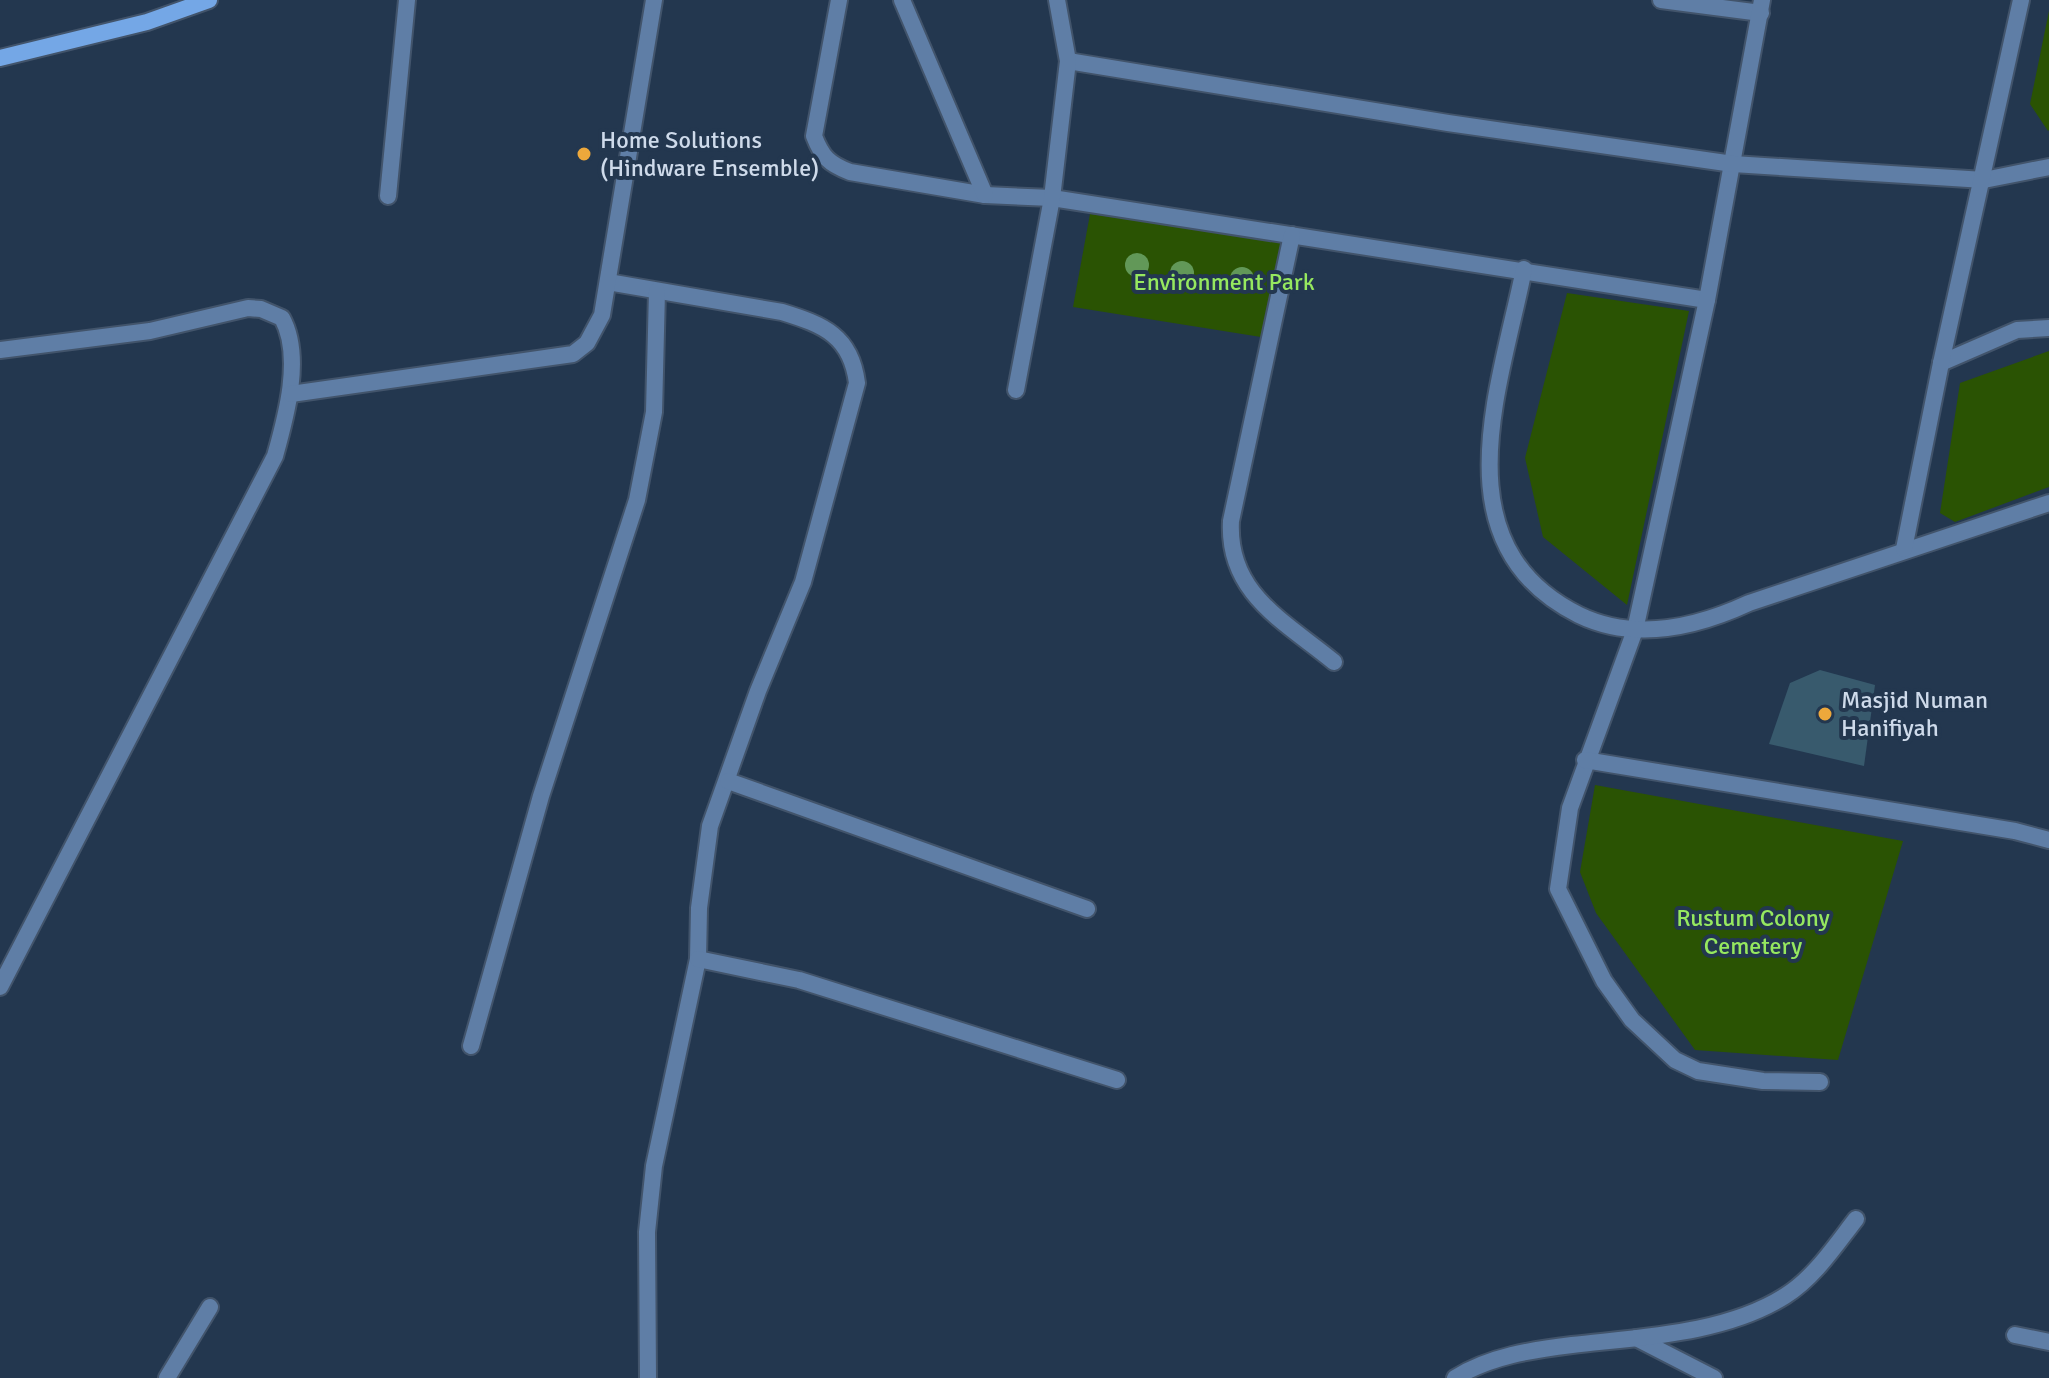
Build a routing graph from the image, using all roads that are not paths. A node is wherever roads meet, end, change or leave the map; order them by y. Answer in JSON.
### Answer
{"nodes":[{"id":1,"x":209,"y":0,"type":"edge"},
{"id":2,"x":407,"y":0,"type":"edge"},
{"id":3,"x":654,"y":0,"type":"edge"},
{"id":4,"x":839,"y":0,"type":"edge"},
{"id":5,"x":902,"y":0,"type":"edge"},
{"id":6,"x":1057,"y":0,"type":"edge"},
{"id":7,"x":1661,"y":0,"type":"edge"},
{"id":8,"x":2021,"y":0,"type":"edge"},
{"id":9,"x":1762,"y":6,"type":"edge"},
{"id":10,"x":0,"y":58,"type":"edge"},
{"id":11,"x":1068,"y":61,"type":"junction"},
{"id":12,"x":1733,"y":164,"type":"junction"},
{"id":13,"x":2049,"y":167,"type":"edge"},
{"id":14,"x":1984,"y":180,"type":"junction"},
{"id":15,"x":985,"y":195,"type":"junction"},
{"id":16,"x":388,"y":196,"type":"dead end"},
{"id":17,"x":1052,"y":198,"type":"junction"},
{"id":18,"x":1292,"y":235,"type":"junction"},
{"id":19,"x":1524,"y":269,"type":"junction"},
{"id":20,"x":608,"y":282,"type":"junction"},
{"id":21,"x":657,"y":291,"type":"junction"},
{"id":22,"x":1707,"y":300,"type":"junction"},
{"id":23,"x":2049,"y":328,"type":"edge"},
{"id":24,"x":0,"y":350,"type":"edge"},
{"id":25,"x":1941,"y":363,"type":"junction"},
{"id":26,"x":1016,"y":390,"type":"dead end"},
{"id":27,"x":291,"y":394,"type":"junction"},
{"id":28,"x":2049,"y":503,"type":"edge"},
{"id":29,"x":1904,"y":549,"type":"junction"},
{"id":30,"x":1635,"y":630,"type":"junction"},
{"id":31,"x":1334,"y":662,"type":"dead end"},
{"id":32,"x":1585,"y":760,"type":"junction"},
{"id":33,"x":728,"y":781,"type":"junction"},
{"id":34,"x":2049,"y":840,"type":"edge"},
{"id":35,"x":1087,"y":909,"type":"dead end"},
{"id":36,"x":698,"y":959,"type":"junction"},
{"id":37,"x":0,"y":987,"type":"edge"},
{"id":38,"x":471,"y":1046,"type":"dead end"},
{"id":39,"x":1117,"y":1080,"type":"dead end"},
{"id":40,"x":1820,"y":1082,"type":"dead end"},
{"id":41,"x":1856,"y":1219,"type":"dead end"},
{"id":42,"x":210,"y":1307,"type":"dead end"},
{"id":43,"x":2015,"y":1335,"type":"dead end"},
{"id":44,"x":1636,"y":1338,"type":"junction"},
{"id":45,"x":2049,"y":1342,"type":"edge"},
{"id":46,"x":167,"y":1378,"type":"edge"},
{"id":47,"x":648,"y":1378,"type":"edge"},
{"id":48,"x":1455,"y":1378,"type":"edge"},
{"id":49,"x":1714,"y":1378,"type":"edge"}],
"edges":[{"from":1,"to":10,"type":"main road"},
{"from":2,"to":16,"type":"street"},
{"from":3,"to":20,"type":"street"},
{"from":4,"to":15,"type":"street"},
{"from":5,"to":15,"type":"street"},
{"from":6,"to":11,"type":"street"},
{"from":7,"to":9,"type":"street"},
{"from":8,"to":14,"type":"street"},
{"from":9,"to":12,"type":"street"},
{"from":11,"to":12,"type":"street"},
{"from":11,"to":17,"type":"street"},
{"from":12,"to":14,"type":"street"},
{"from":12,"to":22,"type":"street"},
{"from":13,"to":14,"type":"street"},
{"from":14,"to":25,"type":"street"},
{"from":15,"to":17,"type":"street"},
{"from":17,"to":18,"type":"street"},
{"from":17,"to":26,"type":"street"},
{"from":18,"to":19,"type":"street"},
{"from":18,"to":31,"type":"street"},
{"from":19,"to":22,"type":"street"},
{"from":19,"to":30,"type":"street"},
{"from":20,"to":21,"type":"street"},
{"from":20,"to":27,"type":"street"},
{"from":21,"to":33,"type":"street"},
{"from":21,"to":38,"type":"street"},
{"from":22,"to":30,"type":"street"},
{"from":23,"to":25,"type":"street"},
{"from":24,"to":27,"type":"street"},
{"from":25,"to":29,"type":"street"},
{"from":27,"to":37,"type":"street"},
{"from":28,"to":29,"type":"street"},
{"from":29,"to":30,"type":"street"},
{"from":30,"to":32,"type":"street"},
{"from":32,"to":34,"type":"street"},
{"from":32,"to":40,"type":"street"},
{"from":33,"to":35,"type":"street"},
{"from":33,"to":36,"type":"street"},
{"from":36,"to":39,"type":"street"},
{"from":36,"to":47,"type":"street"},
{"from":41,"to":44,"type":"street"},
{"from":42,"to":46,"type":"street"},
{"from":43,"to":45,"type":"street"},
{"from":44,"to":48,"type":"street"},
{"from":44,"to":49,"type":"street"}]}
